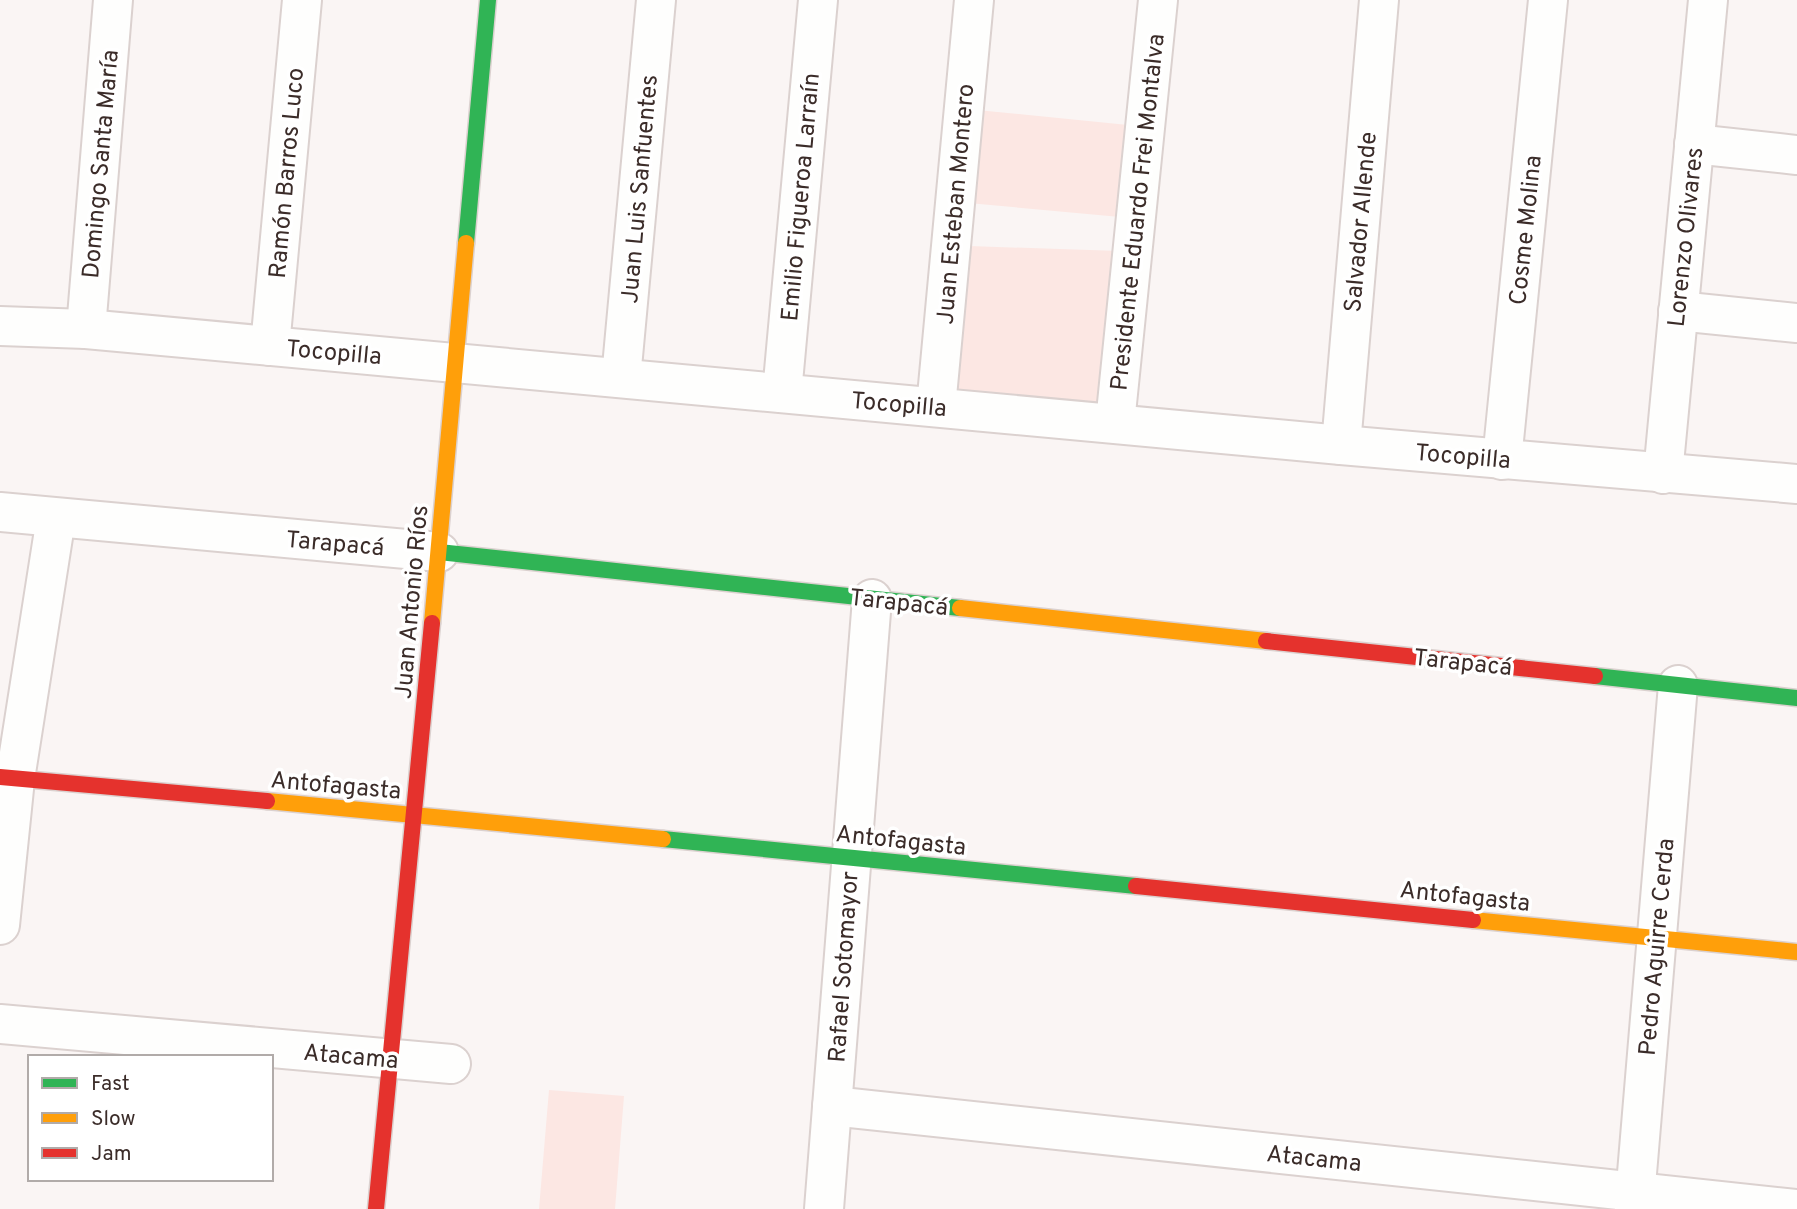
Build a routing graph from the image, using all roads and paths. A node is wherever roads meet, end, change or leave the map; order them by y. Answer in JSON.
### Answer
{"nodes":[{"id":1,"x":113,"y":0,"type":"edge"},
{"id":2,"x":302,"y":0,"type":"edge"},
{"id":3,"x":488,"y":0,"type":"edge"},
{"id":4,"x":656,"y":0,"type":"edge"},
{"id":5,"x":818,"y":0,"type":"edge"},
{"id":6,"x":974,"y":0,"type":"edge"},
{"id":7,"x":1158,"y":0,"type":"edge"},
{"id":8,"x":1379,"y":0,"type":"edge"},
{"id":9,"x":1548,"y":0,"type":"edge"},
{"id":10,"x":1708,"y":0,"type":"edge"},
{"id":11,"x":1695,"y":145,"type":"junction"},
{"id":12,"x":1797,"y":155,"type":"edge"},
{"id":13,"x":1678,"y":311,"type":"junction"},
{"id":14,"x":1797,"y":323,"type":"edge"},
{"id":15,"x":0,"y":326,"type":"edge"},
{"id":16,"x":86,"y":329,"type":"junction"},
{"id":17,"x":270,"y":346,"type":"junction"},
{"id":18,"x":456,"y":363,"type":"junction"},
{"id":19,"x":621,"y":378,"type":"junction"},
{"id":20,"x":782,"y":393,"type":"junction"},
{"id":21,"x":936,"y":407,"type":"junction"},
{"id":22,"x":1115,"y":423,"type":"junction"},
{"id":23,"x":1341,"y":445,"type":"junction"},
{"id":24,"x":1502,"y":460,"type":"junction"},
{"id":25,"x":1662,"y":474,"type":"junction"},
{"id":26,"x":1797,"y":484,"type":"edge"},
{"id":27,"x":0,"y":512,"type":"edge"},
{"id":28,"x":56,"y":518,"type":"junction"},
{"id":29,"x":439,"y":552,"type":"junction"},
{"id":30,"x":872,"y":599,"type":"junction"},
{"id":31,"x":1678,"y":685,"type":"junction"},
{"id":32,"x":1797,"y":698,"type":"edge"},
{"id":33,"x":8,"y":778,"type":"edge"},
{"id":34,"x":414,"y":814,"type":"junction"},
{"id":35,"x":851,"y":858,"type":"junction"},
{"id":36,"x":0,"y":925,"type":"edge"},
{"id":37,"x":1657,"y":938,"type":"junction"},
{"id":38,"x":1797,"y":952,"type":"edge"},
{"id":39,"x":0,"y":1024,"type":"edge"},
{"id":40,"x":390,"y":1060,"type":"junction"},
{"id":41,"x":451,"y":1064,"type":"dead end"},
{"id":42,"x":832,"y":1106,"type":"junction"},
{"id":43,"x":1635,"y":1201,"type":"edge"},
{"id":44,"x":376,"y":1209,"type":"edge"},
{"id":45,"x":824,"y":1209,"type":"edge"},
{"id":46,"x":1796,"y":1209,"type":"edge"}],
"edges":[{"from":1,"to":16,"type":"street","name":"Domingo Santa María"},
{"from":2,"to":17,"type":"street","name":"Ramón Barros Luco"},
{"from":3,"to":18,"type":"main road","name":"Juan Antonio Ríos"},
{"from":4,"to":19,"type":"street","name":"Juan Luis Sanfuentes"},
{"from":5,"to":20,"type":"street","name":"Emilio Figueroa Larraín"},
{"from":6,"to":21,"type":"street","name":"Juan Esteban Montero"},
{"from":7,"to":22,"type":"street","name":"Presidente Eduardo Frei Montalva"},
{"from":8,"to":23,"type":"street","name":"Salvador Allende"},
{"from":9,"to":24,"type":"street","name":"Cosme Molina"},
{"from":10,"to":11,"type":"street","name":"Lorenzo Olivares"},
{"from":11,"to":12,"type":"street"},
{"from":11,"to":13,"type":"street","name":"Lorenzo Olivares"},
{"from":13,"to":14,"type":"street"},
{"from":13,"to":25,"type":"street","name":"Lorenzo Olivares"},
{"from":15,"to":16,"type":"street","name":"Tocopilla"},
{"from":16,"to":17,"type":"street","name":"Tocopilla"},
{"from":17,"to":18,"type":"street","name":"Tocopilla"},
{"from":18,"to":19,"type":"street","name":"Tocopilla"},
{"from":18,"to":29,"type":"main road","name":"Juan Antonio Ríos"},
{"from":19,"to":20,"type":"street","name":"Tocopilla"},
{"from":20,"to":21,"type":"street","name":"Tocopilla"},
{"from":21,"to":22,"type":"street","name":"Tocopilla"},
{"from":22,"to":23,"type":"street","name":"Tocopilla"},
{"from":23,"to":24,"type":"street","name":"Tocopilla"},
{"from":24,"to":25,"type":"street","name":"Tocopilla"},
{"from":25,"to":26,"type":"street","name":"Tocopilla"},
{"from":27,"to":28,"type":"street","name":"Tarapacá"},
{"from":28,"to":29,"type":"street","name":"Tarapacá"},
{"from":28,"to":33,"type":"street"},
{"from":29,"to":30,"type":"main road","name":"Tarapacá"},
{"from":29,"to":34,"type":"main road","name":"Juan Antonio Ríos"},
{"from":30,"to":31,"type":"main road","name":"Tarapacá"},
{"from":30,"to":35,"type":"street","name":"Rafael Sotomayor"},
{"from":31,"to":32,"type":"main road","name":"Tarapacá"},
{"from":31,"to":37,"type":"street","name":"Pedro Aguirre Cerda"},
{"from":33,"to":34,"type":"main road","name":"Antofagasta"},
{"from":33,"to":36,"type":"street"},
{"from":34,"to":35,"type":"main road","name":"Antofagasta"},
{"from":34,"to":40,"type":"main road","name":"Juan Antonio Ríos"},
{"from":35,"to":37,"type":"main road","name":"Antofagasta"},
{"from":35,"to":42,"type":"street","name":"Rafael Sotomayor"},
{"from":37,"to":38,"type":"main road","name":"Antofagasta"},
{"from":37,"to":43,"type":"street","name":"Pedro Aguirre Cerda"},
{"from":39,"to":40,"type":"street","name":"Atacama"},
{"from":40,"to":41,"type":"street","name":"Atacama"},
{"from":40,"to":44,"type":"main road","name":"Juan Antonio Ríos"},
{"from":42,"to":43,"type":"street","name":"Atacama"},
{"from":42,"to":45,"type":"street","name":"Rafael Sotomayor"},
{"from":43,"to":46,"type":"street","name":"Atacama"}]}
